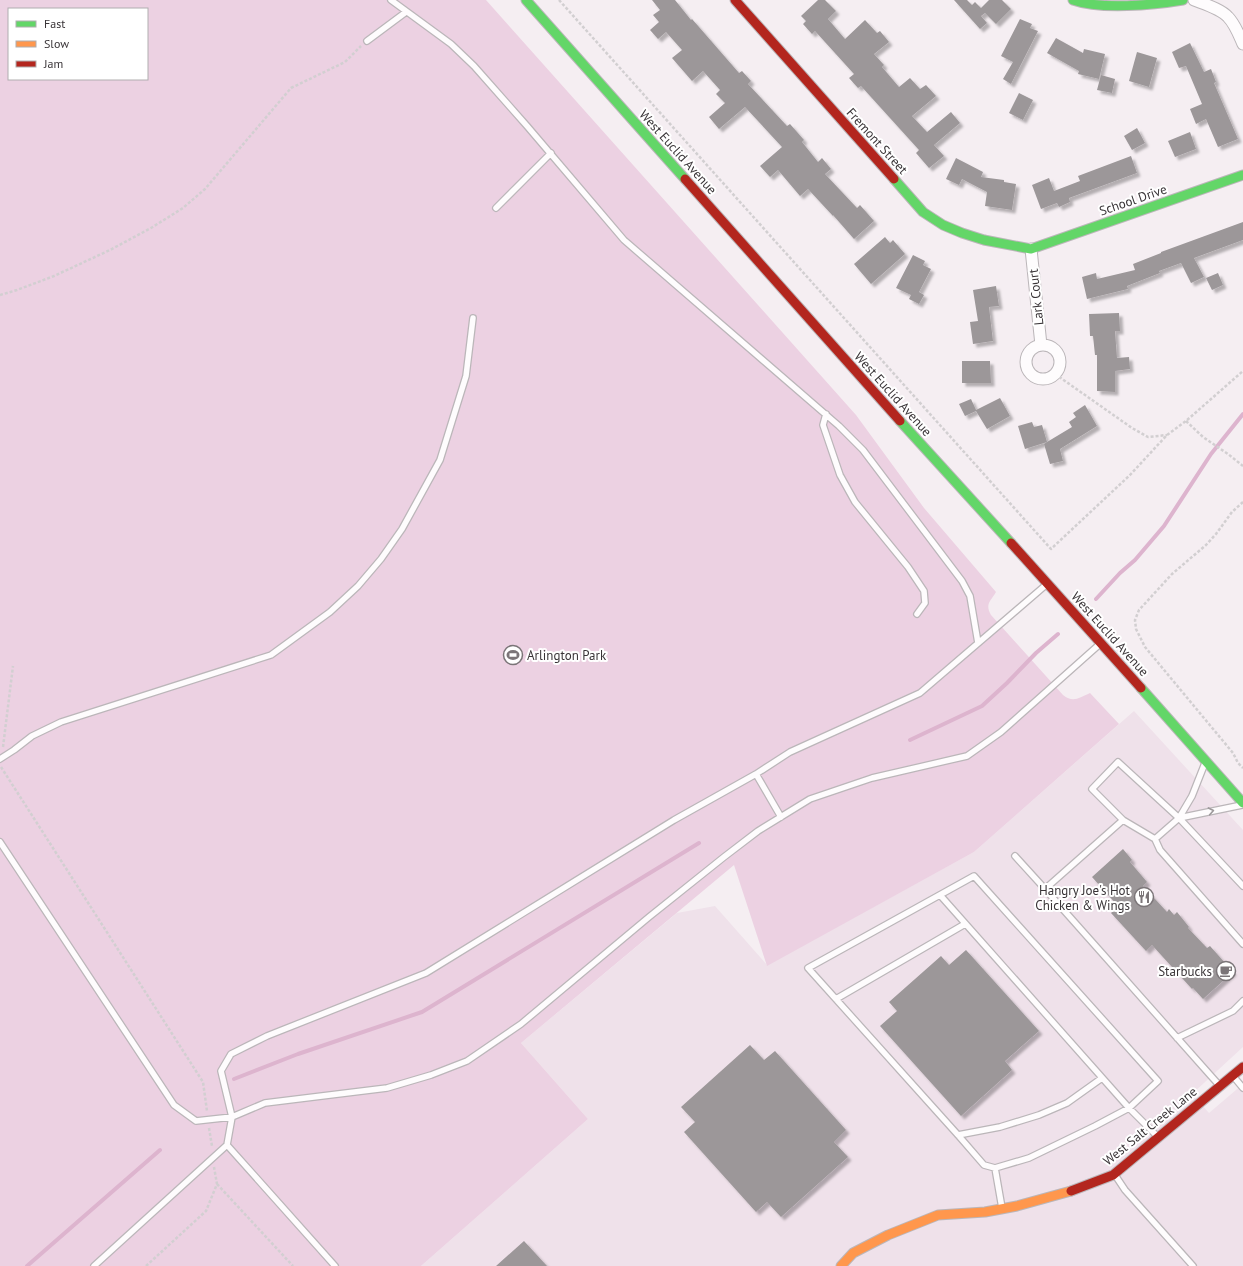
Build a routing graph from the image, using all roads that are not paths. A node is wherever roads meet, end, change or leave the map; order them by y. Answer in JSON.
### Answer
{"nodes":[{"id":1,"x":391,"y":0,"type":"edge"},
{"id":2,"x":526,"y":0,"type":"edge"},
{"id":3,"x":734,"y":0,"type":"edge"},
{"id":4,"x":1073,"y":0,"type":"edge"},
{"id":5,"x":1183,"y":0,"type":"edge"},
{"id":6,"x":1194,"y":0,"type":"edge"},
{"id":7,"x":406,"y":12,"type":"junction"},
{"id":8,"x":367,"y":41,"type":"road end"},
{"id":9,"x":1243,"y":44,"type":"edge"},
{"id":10,"x":551,"y":153,"type":"junction"},
{"id":11,"x":1243,"y":174,"type":"edge"},
{"id":12,"x":496,"y":208,"type":"dead end"},
{"id":13,"x":1031,"y":249,"type":"junction"},
{"id":14,"x":472,"y":318,"type":"dead end"},
{"id":15,"x":1041,"y":345,"type":"junction"},
{"id":16,"x":826,"y":414,"type":"junction"},
{"id":17,"x":1047,"y":583,"type":"junction"},
{"id":18,"x":917,"y":614,"type":"dead end"},
{"id":19,"x":978,"y":643,"type":"junction"},
{"id":20,"x":1102,"y":643,"type":"junction"},
{"id":21,"x":0,"y":759,"type":"edge"},
{"id":22,"x":1206,"y":761,"type":"junction"},
{"id":23,"x":756,"y":774,"type":"junction"},
{"id":24,"x":1243,"y":804,"type":"edge"},
{"id":25,"x":781,"y":817,"type":"junction"},
{"id":26,"x":1179,"y":818,"type":"junction"},
{"id":27,"x":1123,"y":820,"type":"junction"},
{"id":28,"x":1155,"y":839,"type":"junction"},
{"id":29,"x":0,"y":842,"type":"edge"},
{"id":30,"x":1015,"y":856,"type":"dead end"},
{"id":31,"x":1243,"y":886,"type":"edge"},
{"id":32,"x":1045,"y":889,"type":"junction"},
{"id":33,"x":940,"y":895,"type":"junction"},
{"id":34,"x":965,"y":924,"type":"junction"},
{"id":35,"x":1243,"y":944,"type":"edge"},
{"id":36,"x":836,"y":999,"type":"junction"},
{"id":37,"x":1243,"y":1001,"type":"edge"},
{"id":38,"x":1177,"y":1038,"type":"junction"},
{"id":39,"x":1243,"y":1066,"type":"edge"},
{"id":40,"x":1232,"y":1076,"type":"junction"},
{"id":41,"x":1102,"y":1078,"type":"junction"},
{"id":42,"x":1220,"y":1086,"type":"junction"},
{"id":43,"x":1243,"y":1088,"type":"edge"},
{"id":44,"x":1129,"y":1108,"type":"junction"},
{"id":45,"x":232,"y":1117,"type":"junction"},
{"id":46,"x":958,"y":1135,"type":"junction"},
{"id":47,"x":1158,"y":1137,"type":"junction"},
{"id":48,"x":227,"y":1145,"type":"junction"},
{"id":49,"x":995,"y":1168,"type":"junction"},
{"id":50,"x":1114,"y":1173,"type":"junction"},
{"id":51,"x":1002,"y":1208,"type":"junction"},
{"id":52,"x":94,"y":1266,"type":"edge"},
{"id":53,"x":335,"y":1266,"type":"edge"},
{"id":54,"x":841,"y":1266,"type":"edge"},
{"id":55,"x":1193,"y":1266,"type":"edge"}],
"edges":[{"from":1,"to":7,"type":"lane"},
{"from":2,"to":17,"type":"street","name":"West Euclid Avenue"},
{"from":3,"to":13,"type":"street","name":"Fremont Street"},
{"from":4,"to":5,"type":"street"},
{"from":6,"to":9,"type":"street"},
{"from":7,"to":8,"type":"lane"},
{"from":7,"to":10,"type":"lane"},
{"from":10,"to":12,"type":"lane"},
{"from":10,"to":16,"type":"lane"},
{"from":11,"to":13,"type":"street","name":"School Drive"},
{"from":13,"to":15,"type":"street","name":"Lark Court"},
{"from":14,"to":21,"type":"lane"},
{"from":15,"to":15,"type":"street"},
{"from":16,"to":18,"type":"lane"},
{"from":16,"to":19,"type":"lane"},
{"from":17,"to":19,"type":"lane"},
{"from":17,"to":20,"type":"street","name":"West Euclid Avenue"},
{"from":19,"to":23,"type":"lane"},
{"from":20,"to":22,"type":"street","name":"West Euclid Avenue"},
{"from":20,"to":25,"type":"lane"},
{"from":22,"to":24,"type":"street","name":"West Euclid Avenue"},
{"from":22,"to":26,"type":"lane"},
{"from":23,"to":25,"type":"lane"},
{"from":23,"to":45,"type":"lane"},
{"from":26,"to":24,"type":"lane","one_way":true},
{"from":25,"to":45,"type":"lane"},
{"from":26,"to":27,"type":"lane"},
{"from":26,"to":28,"type":"lane"},
{"from":26,"to":31,"type":"lane"},
{"from":27,"to":28,"type":"lane"},
{"from":27,"to":32,"type":"lane"},
{"from":28,"to":35,"type":"lane"},
{"from":29,"to":45,"type":"lane"},
{"from":30,"to":32,"type":"lane"},
{"from":32,"to":38,"type":"lane"},
{"from":33,"to":34,"type":"lane"},
{"from":33,"to":36,"type":"lane"},
{"from":33,"to":44,"type":"lane"},
{"from":34,"to":36,"type":"lane"},
{"from":34,"to":41,"type":"lane"},
{"from":36,"to":46,"type":"lane"},
{"from":37,"to":38,"type":"lane"},
{"from":38,"to":42,"type":"lane"},
{"from":39,"to":40,"type":"street","name":"West Salt Creek Lane"},
{"from":40,"to":42,"type":"street","name":"West Salt Creek Lane"},
{"from":40,"to":43,"type":"lane"},
{"from":41,"to":44,"type":"lane"},
{"from":41,"to":46,"type":"lane"},
{"from":42,"to":47,"type":"street","name":"West Salt Creek Lane"},
{"from":44,"to":47,"type":"lane"},
{"from":44,"to":49,"type":"lane"},
{"from":45,"to":48,"type":"lane"},
{"from":46,"to":49,"type":"lane"},
{"from":47,"to":50,"type":"street","name":"West Salt Creek Lane"},
{"from":48,"to":52,"type":"lane"},
{"from":48,"to":53,"type":"lane"},
{"from":49,"to":51,"type":"lane"},
{"from":50,"to":51,"type":"street","name":"West Salt Creek Lane"},
{"from":50,"to":55,"type":"lane"},
{"from":51,"to":54,"type":"street","name":"West Salt Creek Lane"}]}
